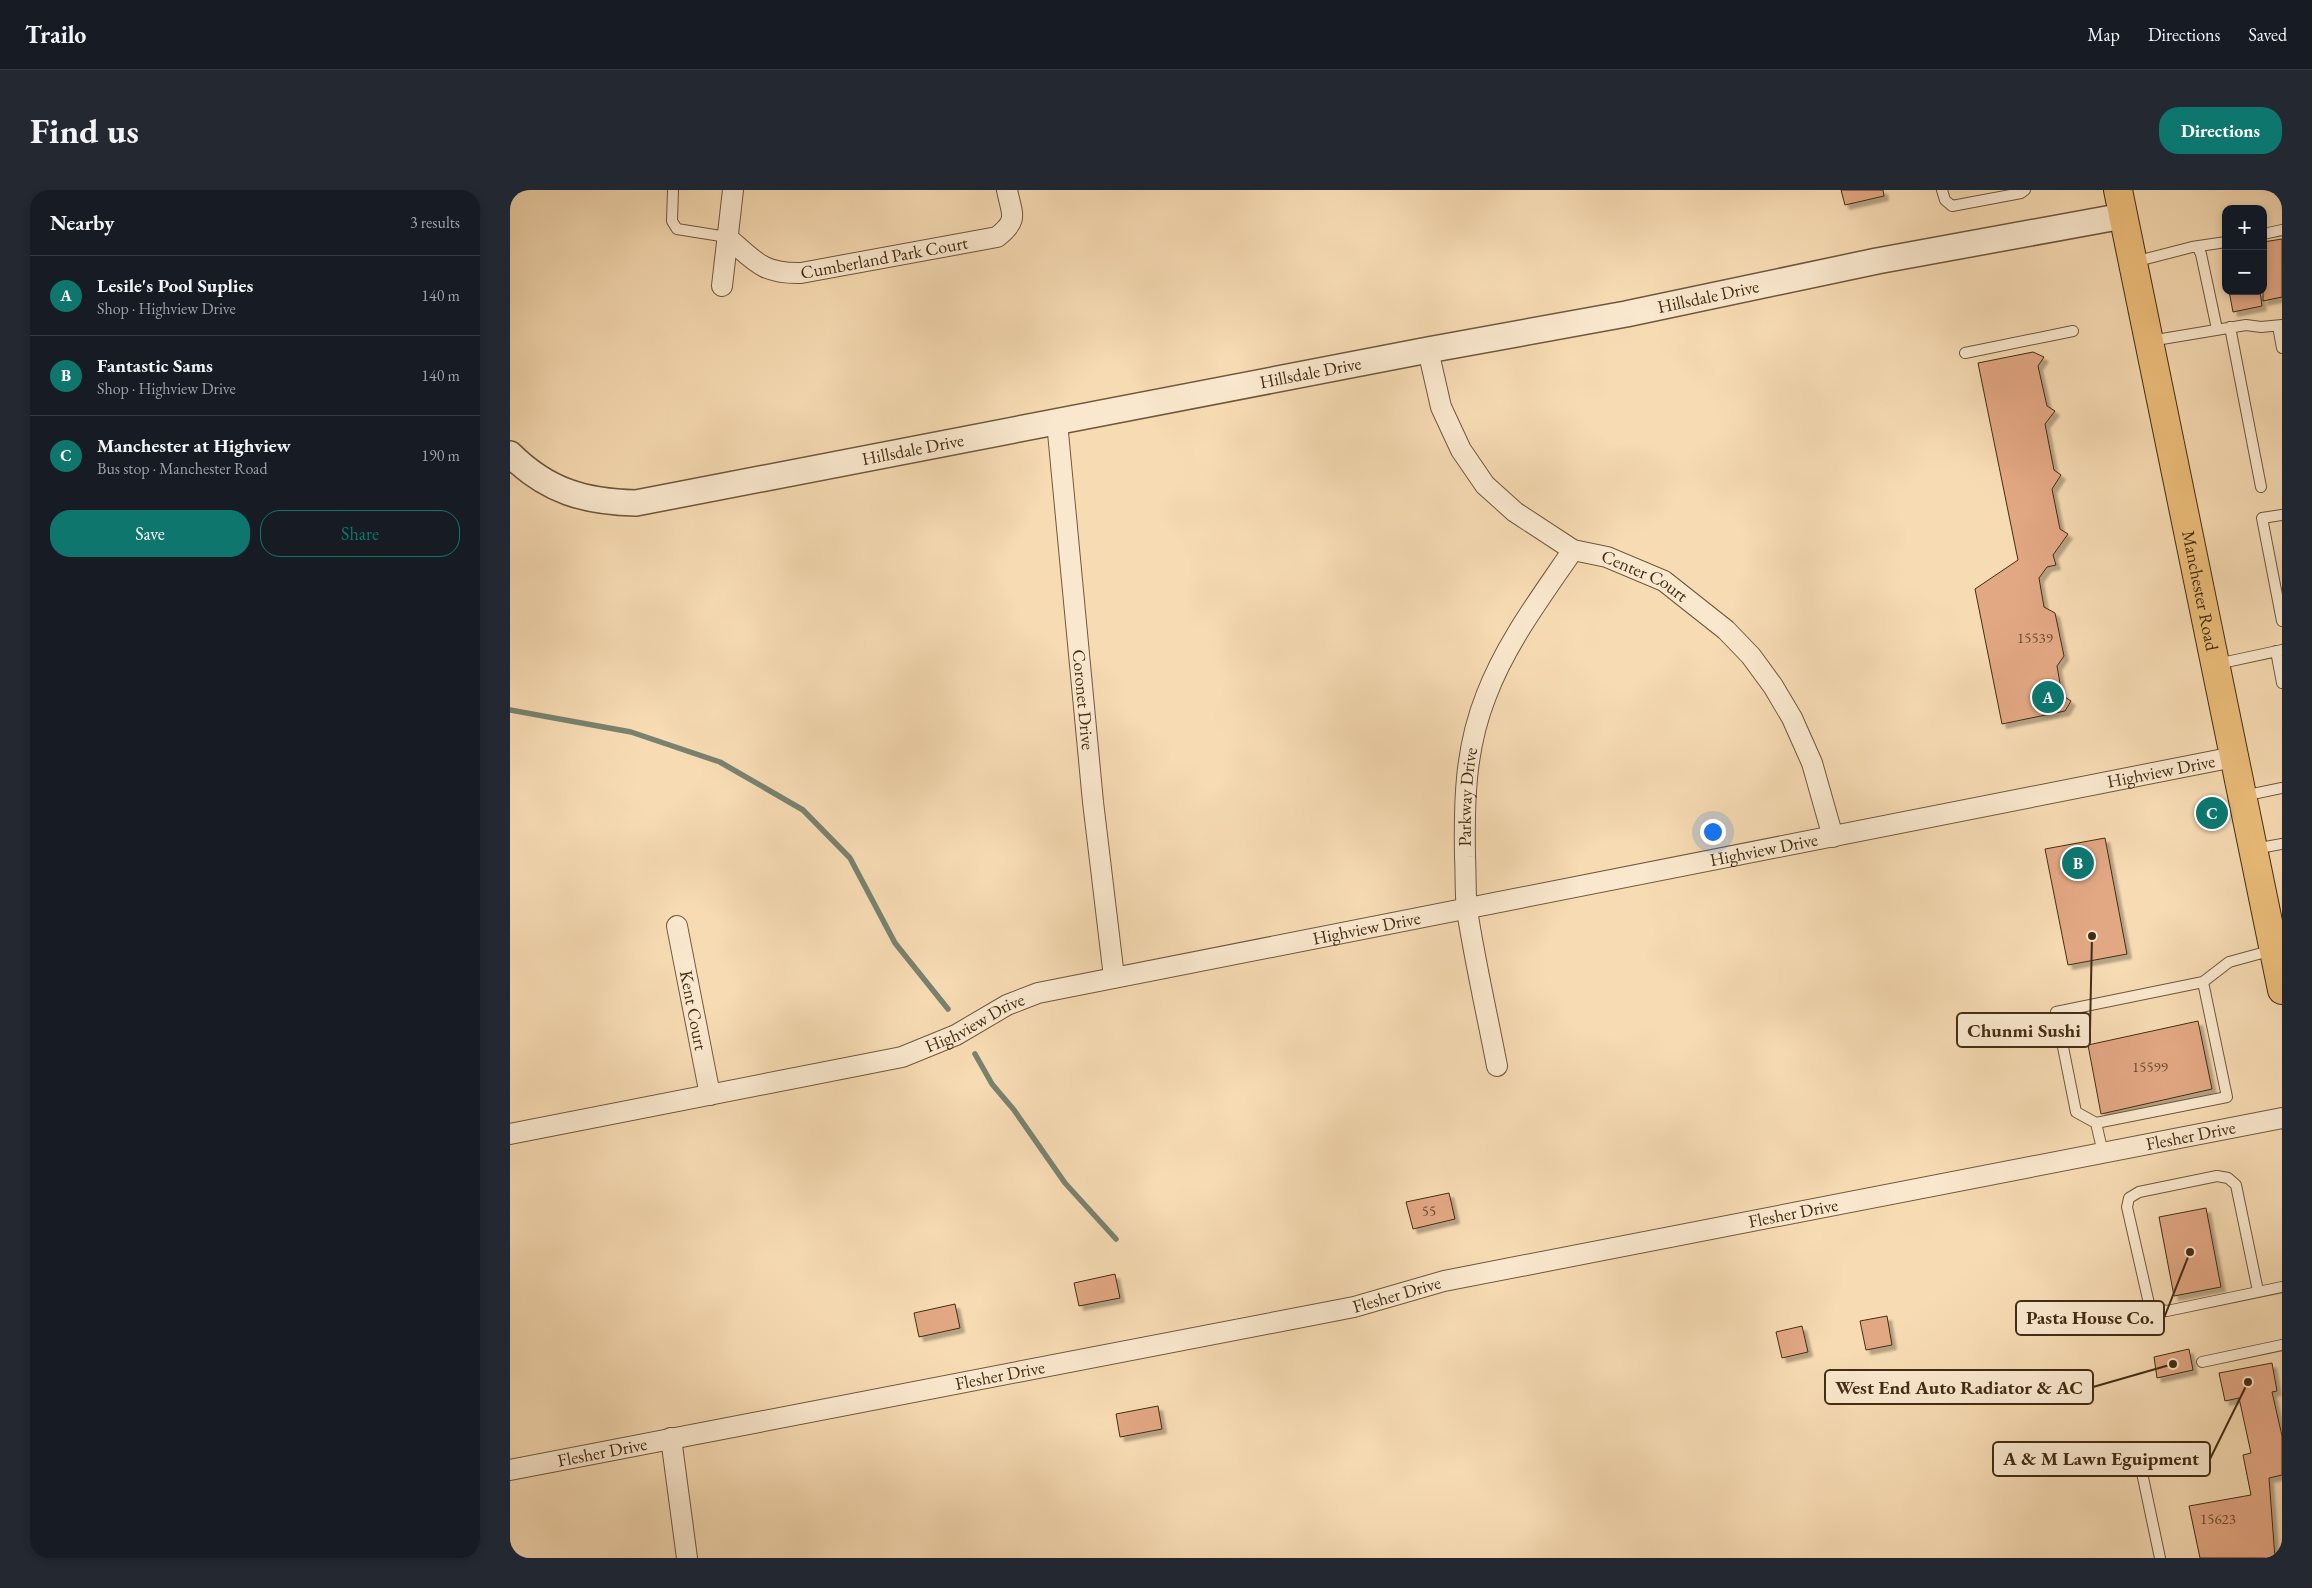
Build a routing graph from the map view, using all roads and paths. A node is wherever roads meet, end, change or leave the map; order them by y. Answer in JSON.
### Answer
{"nodes":[{"id":1,"x":673,"y":190,"type":"edge"},
{"id":2,"x":733,"y":190,"type":"edge"},
{"id":3,"x":1007,"y":190,"type":"edge"},
{"id":4,"x":1942,"y":190,"type":"edge"},
{"id":5,"x":2025,"y":190,"type":"edge"},
{"id":6,"x":2120,"y":203,"type":"edge"},
{"id":7,"x":2282,"y":230,"type":"edge"},
{"id":8,"x":2267,"y":233,"type":"edge"},
{"id":9,"x":727,"y":237,"type":"junction"},
{"id":10,"x":2222,"y":243,"type":"edge"},
{"id":11,"x":2198,"y":248,"type":"junction"},
{"id":12,"x":2133,"y":263,"type":"junction"},
{"id":13,"x":722,"y":286,"type":"dead end"},
{"id":14,"x":2280,"y":326,"type":"edge"},
{"id":15,"x":2230,"y":327,"type":"junction"},
{"id":16,"x":2217,"y":329,"type":"junction"},
{"id":17,"x":2073,"y":331,"type":"dead end"},
{"id":18,"x":2149,"y":341,"type":"junction"},
{"id":19,"x":2282,"y":348,"type":"edge"},
{"id":20,"x":1428,"y":350,"type":"junction"},
{"id":21,"x":1965,"y":353,"type":"dead end"},
{"id":22,"x":1057,"y":422,"type":"junction"},
{"id":23,"x":510,"y":454,"type":"edge"},
{"id":24,"x":2261,"y":487,"type":"dead end"},
{"id":25,"x":2282,"y":515,"type":"edge"},
{"id":26,"x":1573,"y":550,"type":"junction"},
{"id":27,"x":2282,"y":621,"type":"edge"},
{"id":28,"x":2279,"y":650,"type":"edge"},
{"id":29,"x":2215,"y":665,"type":"junction"},
{"id":30,"x":2282,"y":683,"type":"edge"},
{"id":31,"x":2234,"y":757,"type":"junction"},
{"id":32,"x":2282,"y":788,"type":"edge"},
{"id":33,"x":2242,"y":796,"type":"junction"},
{"id":34,"x":1833,"y":837,"type":"junction"},
{"id":35,"x":2282,"y":844,"type":"edge"},
{"id":36,"x":2253,"y":849,"type":"junction"},
{"id":37,"x":1467,"y":908,"type":"junction"},
{"id":38,"x":677,"y":926,"type":"dead end"},
{"id":39,"x":2274,"y":950,"type":"junction"},
{"id":40,"x":1114,"y":977,"type":"junction"},
{"id":41,"x":2203,"y":982,"type":"junction"},
{"id":42,"x":2282,"y":989,"type":"edge"},
{"id":43,"x":1497,"y":1066,"type":"dead end"},
{"id":44,"x":710,"y":1095,"type":"junction"},
{"id":45,"x":2282,"y":1118,"type":"edge"},
{"id":46,"x":2096,"y":1123,"type":"junction"},
{"id":47,"x":510,"y":1134,"type":"edge"},
{"id":48,"x":2103,"y":1153,"type":"junction"},
{"id":49,"x":2282,"y":1287,"type":"edge"},
{"id":50,"x":2258,"y":1291,"type":"junction"},
{"id":51,"x":2282,"y":1345,"type":"edge"},
{"id":52,"x":2202,"y":1362,"type":"dead end"},
{"id":53,"x":672,"y":1438,"type":"junction"},
{"id":54,"x":2171,"y":1452,"type":"dead end"},
{"id":55,"x":510,"y":1470,"type":"edge"},
{"id":56,"x":687,"y":1558,"type":"edge"},
{"id":57,"x":2160,"y":1558,"type":"edge"}],
"edges":[{"from":1,"to":9,"type":"lane"},
{"from":2,"to":9,"type":"street"},
{"from":3,"to":9,"type":"street","name":"Cumberland Park Court"},
{"from":4,"to":5,"type":"lane"},
{"from":6,"to":12,"type":"highway","name":"Manchester Road"},
{"from":6,"to":20,"type":"street","name":"Hillsdale Drive"},
{"from":7,"to":8,"type":"lane"},
{"from":9,"to":13,"type":"street"},
{"from":10,"to":11,"type":"lane"},
{"from":11,"to":12,"type":"lane"},
{"from":11,"to":16,"type":"lane"},
{"from":12,"to":18,"type":"highway","name":"Manchester Road"},
{"from":14,"to":15,"type":"lane"},
{"from":14,"to":19,"type":"lane"},
{"from":15,"to":16,"type":"lane"},
{"from":15,"to":24,"type":"lane"},
{"from":16,"to":18,"type":"lane"},
{"from":17,"to":21,"type":"lane"},
{"from":18,"to":29,"type":"highway","name":"Manchester Road"},
{"from":20,"to":22,"type":"street","name":"Hillsdale Drive"},
{"from":20,"to":26,"type":"street","name":"Center Court"},
{"from":22,"to":23,"type":"street","name":"Hillsdale Drive"},
{"from":22,"to":40,"type":"street","name":"Coronet Drive"},
{"from":25,"to":27,"type":"lane"},
{"from":26,"to":34,"type":"street","name":"Center Court"},
{"from":26,"to":37,"type":"street","name":"Parkway Drive"},
{"from":28,"to":29,"type":"lane"},
{"from":28,"to":30,"type":"lane"},
{"from":29,"to":31,"type":"highway","name":"Manchester Road"},
{"from":31,"to":33,"type":"highway","name":"Manchester Road"},
{"from":31,"to":34,"type":"street","name":"Highview Drive"},
{"from":32,"to":33,"type":"lane"},
{"from":33,"to":36,"type":"highway","name":"Manchester Road"},
{"from":34,"to":37,"type":"street","name":"Highview Drive"},
{"from":35,"to":36,"type":"lane"},
{"from":36,"to":39,"type":"highway","name":"Manchester Road"},
{"from":37,"to":40,"type":"street","name":"Highview Drive"},
{"from":37,"to":43,"type":"street","name":"Parkway Drive"},
{"from":38,"to":44,"type":"street","name":"Kent Court"},
{"from":39,"to":41,"type":"lane"},
{"from":39,"to":42,"type":"highway","name":"Manchester Road"},
{"from":40,"to":44,"type":"street","name":"Highview Drive"},
{"from":41,"to":46,"type":"lane"},
{"from":41,"to":46,"type":"lane"},
{"from":44,"to":47,"type":"street","name":"Highview Drive"},
{"from":45,"to":48,"type":"street","name":"Flesher Drive"},
{"from":46,"to":48,"type":"lane"},
{"from":48,"to":53,"type":"street","name":"Flesher Drive"},
{"from":49,"to":50,"type":"lane"},
{"from":50,"to":50,"type":"lane"},
{"from":51,"to":52,"type":"lane"},
{"from":53,"to":55,"type":"street","name":"Flesher Drive"},
{"from":53,"to":56,"type":"street"},
{"from":54,"to":57,"type":"lane"}]}
